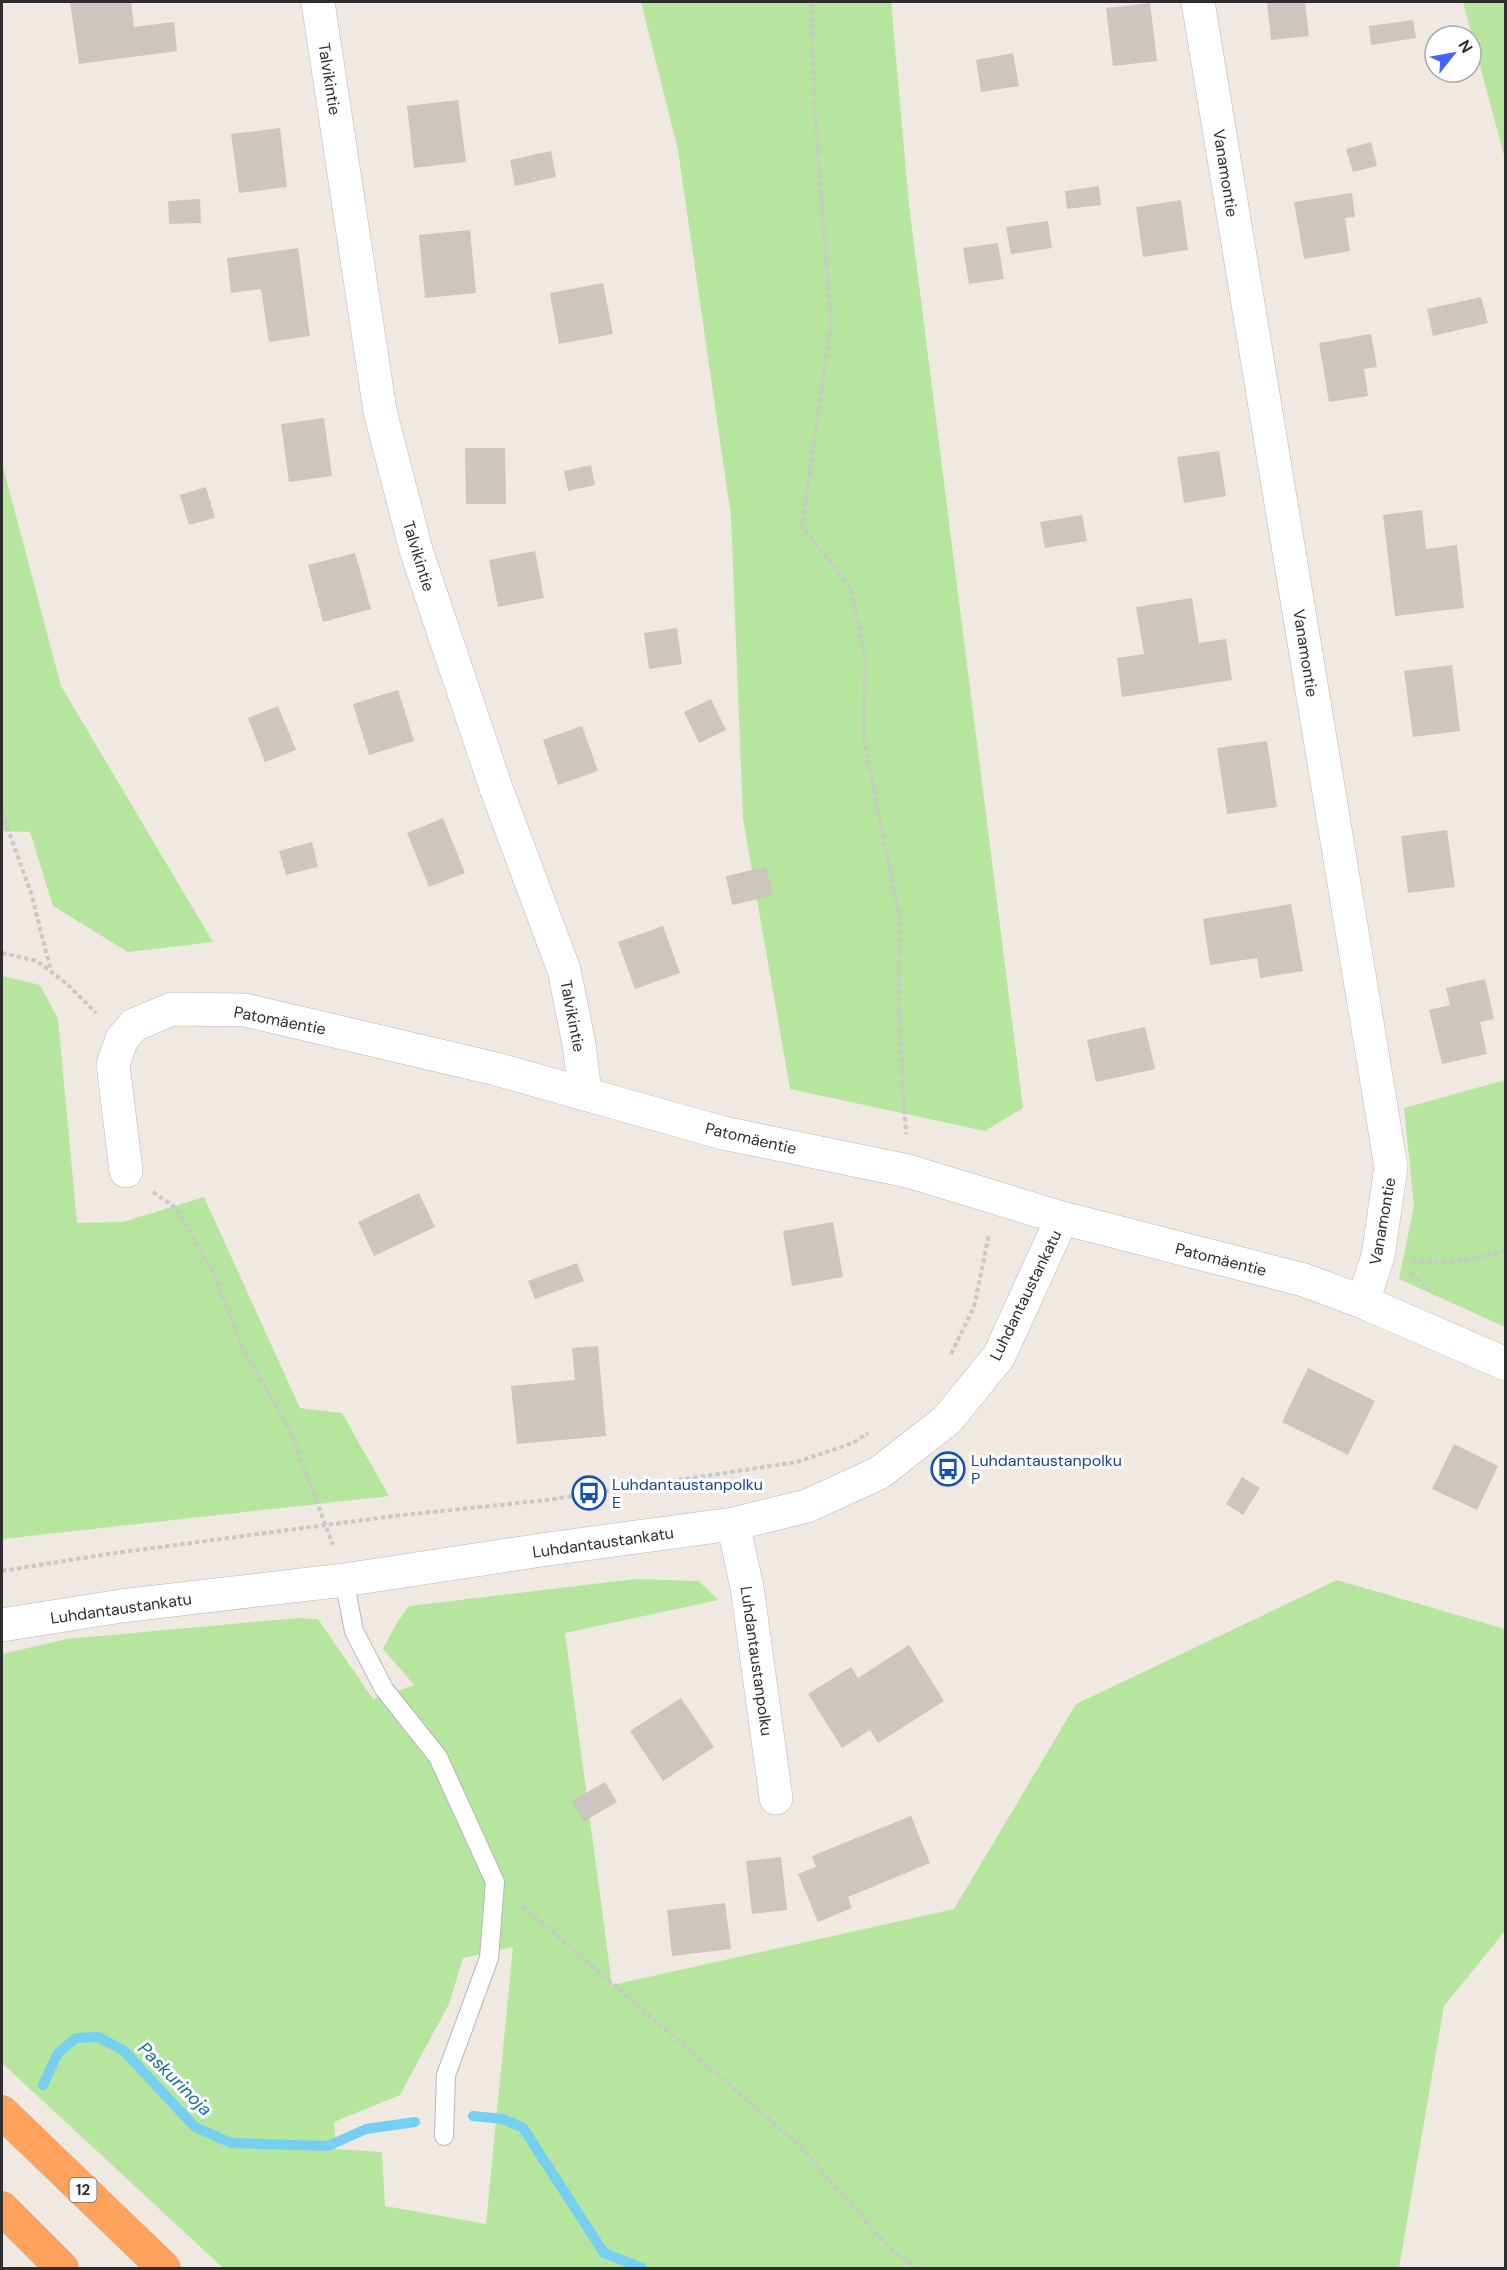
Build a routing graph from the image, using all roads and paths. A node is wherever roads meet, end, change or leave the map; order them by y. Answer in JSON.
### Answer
{"nodes":[{"id":1,"x":318,"y":2,"type":"edge"},
{"id":2,"x":812,"y":2,"type":"edge"},
{"id":3,"x":1198,"y":2,"type":"edge"},
{"id":4,"x":2,"y":813,"type":"edge"},
{"id":5,"x":2,"y":953,"type":"edge"},
{"id":6,"x":51,"y":971,"type":"junction"},
{"id":7,"x":122,"y":1039,"type":"junction"},
{"id":8,"x":585,"y":1093,"type":"junction"},
{"id":9,"x":126,"y":1171,"type":"joint"},
{"id":10,"x":908,"y":1171,"type":"junction"},
{"id":11,"x":996,"y":1197,"type":"junction"},
{"id":12,"x":1062,"y":1218,"type":"junction"},
{"id":13,"x":1506,"y":1250,"type":"edge"},
{"id":14,"x":1378,"y":1256,"type":"junction"},
{"id":15,"x":1363,"y":1302,"type":"junction"},
{"id":16,"x":947,"y":1364,"type":"dead end"},
{"id":17,"x":1506,"y":1364,"type":"edge"},
{"id":18,"x":870,"y":1431,"type":"dead end"},
{"id":19,"x":734,"y":1524,"type":"junction"},
{"id":20,"x":327,"y":1525,"type":"junction"},
{"id":21,"x":2,"y":1571,"type":"edge"},
{"id":22,"x":344,"y":1580,"type":"junction"},
{"id":23,"x":2,"y":1625,"type":"edge"},
{"id":24,"x":776,"y":1798,"type":"dead end"},
{"id":25,"x":495,"y":1882,"type":"junction"},
{"id":26,"x":2,"y":2112,"type":"edge"},
{"id":27,"x":444,"y":2136,"type":"dead end"},
{"id":28,"x":2,"y":2208,"type":"edge"},
{"id":29,"x":62,"y":2268,"type":"edge"},
{"id":30,"x":164,"y":2268,"type":"edge"},
{"id":31,"x":916,"y":2268,"type":"edge"}],
"edges":[{"from":1,"to":8,"type":"street","name":"Talvikintie"},
{"from":2,"to":10,"type":"path"},
{"from":3,"to":14,"type":"street","name":"Vanamontie"},
{"from":4,"to":6,"type":"path"},
{"from":5,"to":6,"type":"path"},
{"from":6,"to":7,"type":"path"},
{"from":7,"to":8,"type":"street","name":"Patomäentie"},
{"from":7,"to":9,"type":"street"},
{"from":8,"to":10,"type":"street","name":"Patomäentie"},
{"from":9,"to":20,"type":"path"},
{"from":10,"to":11,"type":"street","name":"Patomäentie"},
{"from":11,"to":12,"type":"street","name":"Patomäentie"},
{"from":11,"to":16,"type":"path"},
{"from":12,"to":15,"type":"street","name":"Patomäentie"},
{"from":12,"to":19,"type":"street","name":"Luhdantaustankatu"},
{"from":13,"to":14,"type":"path"},
{"from":14,"to":15,"type":"street","name":"Vanamontie"},
{"from":15,"to":17,"type":"street","name":"Patomäentie"},
{"from":18,"to":20,"type":"path"},
{"from":19,"to":22,"type":"street","name":"Luhdantaustankatu"},
{"from":19,"to":24,"type":"street","name":"Luhdantaustanpolku"},
{"from":20,"to":21,"type":"path"},
{"from":20,"to":22,"type":"path"},
{"from":22,"to":23,"type":"street","name":"Luhdantaustankatu"},
{"from":22,"to":25,"type":"lane"},
{"from":25,"to":27,"type":"lane"},
{"from":25,"to":31,"type":"path"},
{"from":26,"to":30,"type":"highway","number":"12"},
{"from":28,"to":29,"type":"highway"}]}
